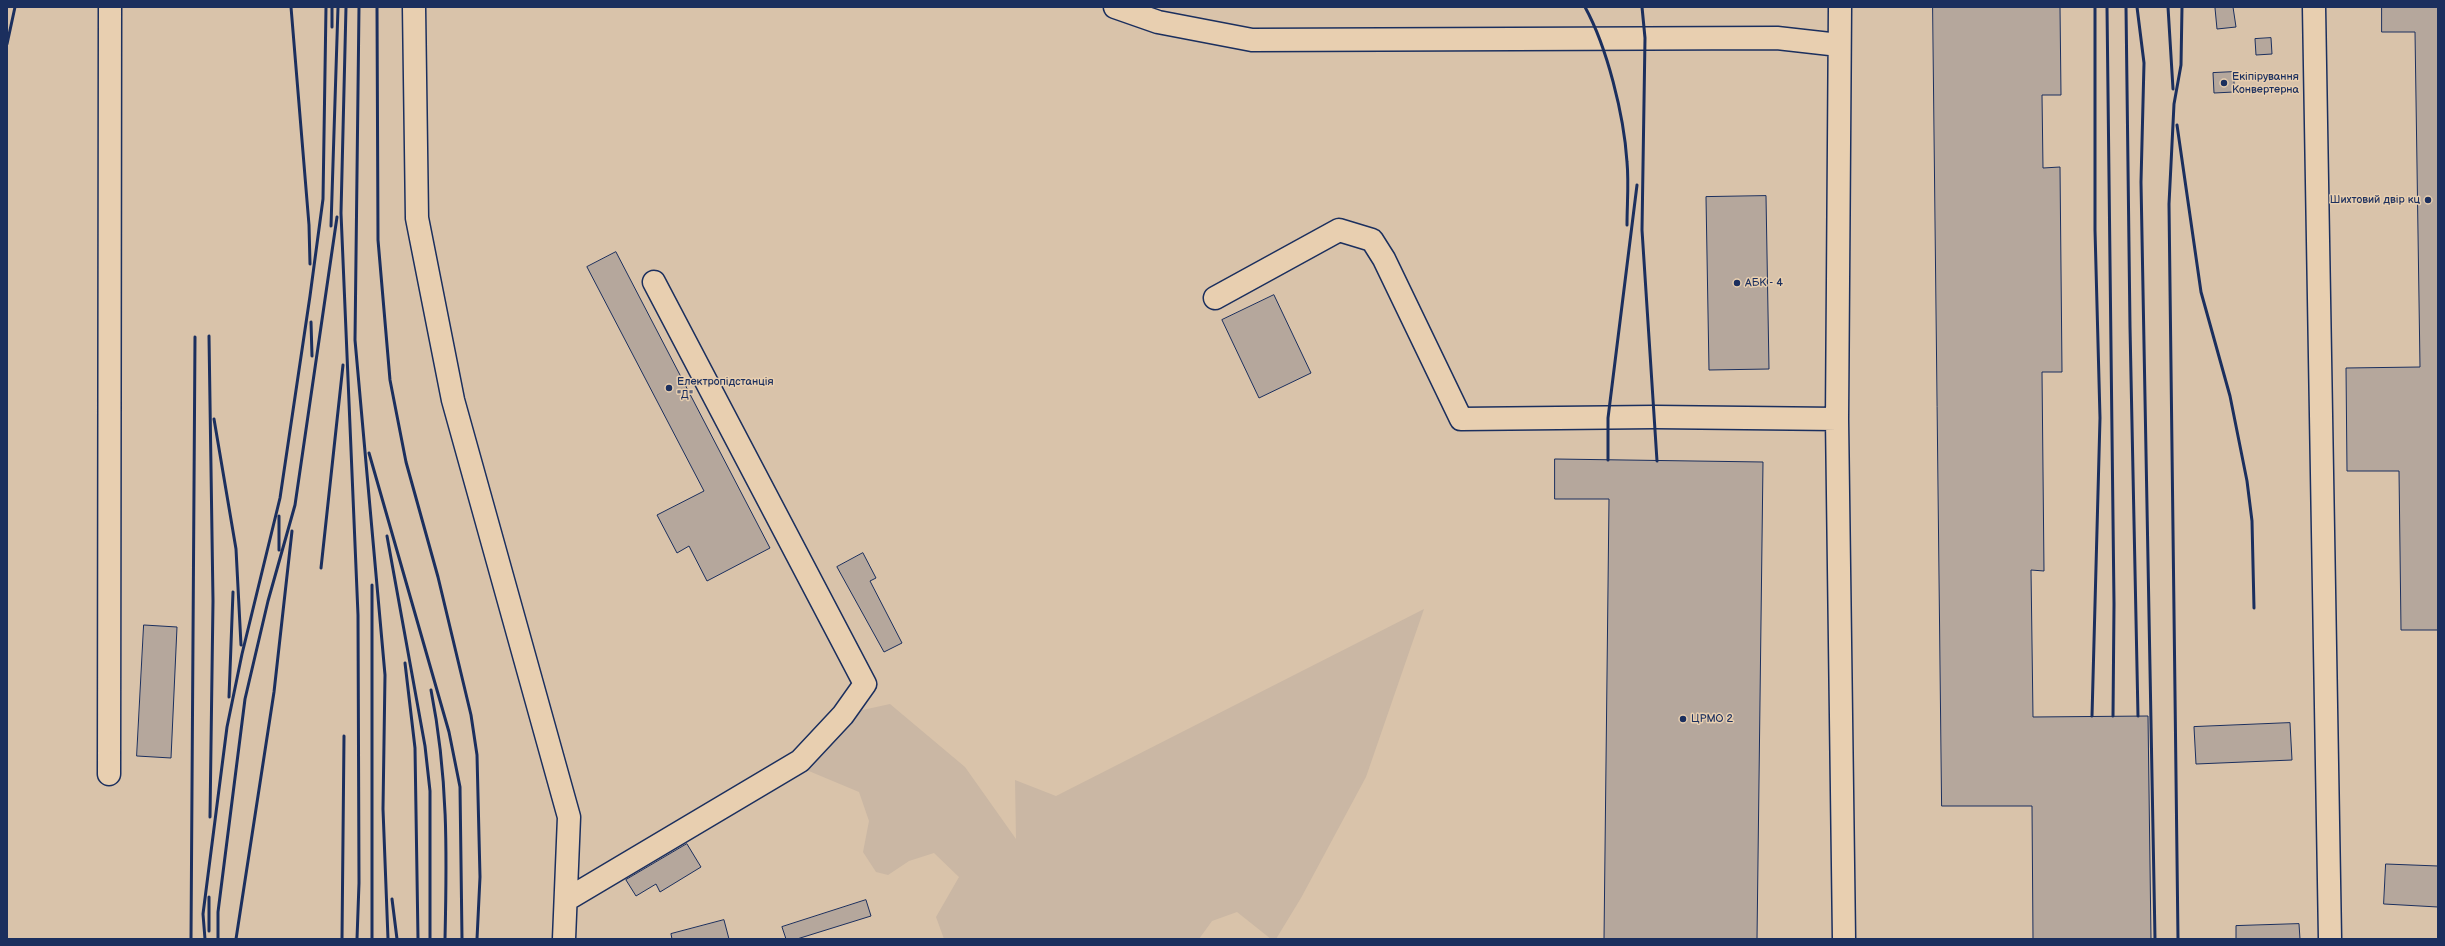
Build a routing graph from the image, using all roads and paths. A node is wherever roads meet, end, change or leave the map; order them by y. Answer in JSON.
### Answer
{"nodes":[{"id":1,"x":110,"y":7,"type":"edge"},
{"id":2,"x":414,"y":7,"type":"edge"},
{"id":3,"x":1115,"y":7,"type":"edge"},
{"id":4,"x":1840,"y":7,"type":"edge"},
{"id":5,"x":2314,"y":7,"type":"edge"},
{"id":6,"x":1839,"y":45,"type":"junction"},
{"id":7,"x":654,"y":282,"type":"dead end"},
{"id":8,"x":1215,"y":298,"type":"dead end"},
{"id":9,"x":1837,"y":419,"type":"junction"},
{"id":10,"x":109,"y":774,"type":"dead end"},
{"id":11,"x":566,"y":900,"type":"junction"},
{"id":12,"x":564,"y":939,"type":"edge"},
{"id":13,"x":1844,"y":939,"type":"edge"},
{"id":14,"x":2330,"y":939,"type":"edge"}],
"edges":[{"from":1,"to":10,"type":"street"},
{"from":2,"to":11,"type":"street"},
{"from":3,"to":6,"type":"street"},
{"from":4,"to":6,"type":"street"},
{"from":5,"to":14,"type":"street"},
{"from":6,"to":9,"type":"street"},
{"from":7,"to":11,"type":"street"},
{"from":8,"to":9,"type":"street"},
{"from":9,"to":13,"type":"street"},
{"from":11,"to":12,"type":"street"}]}
